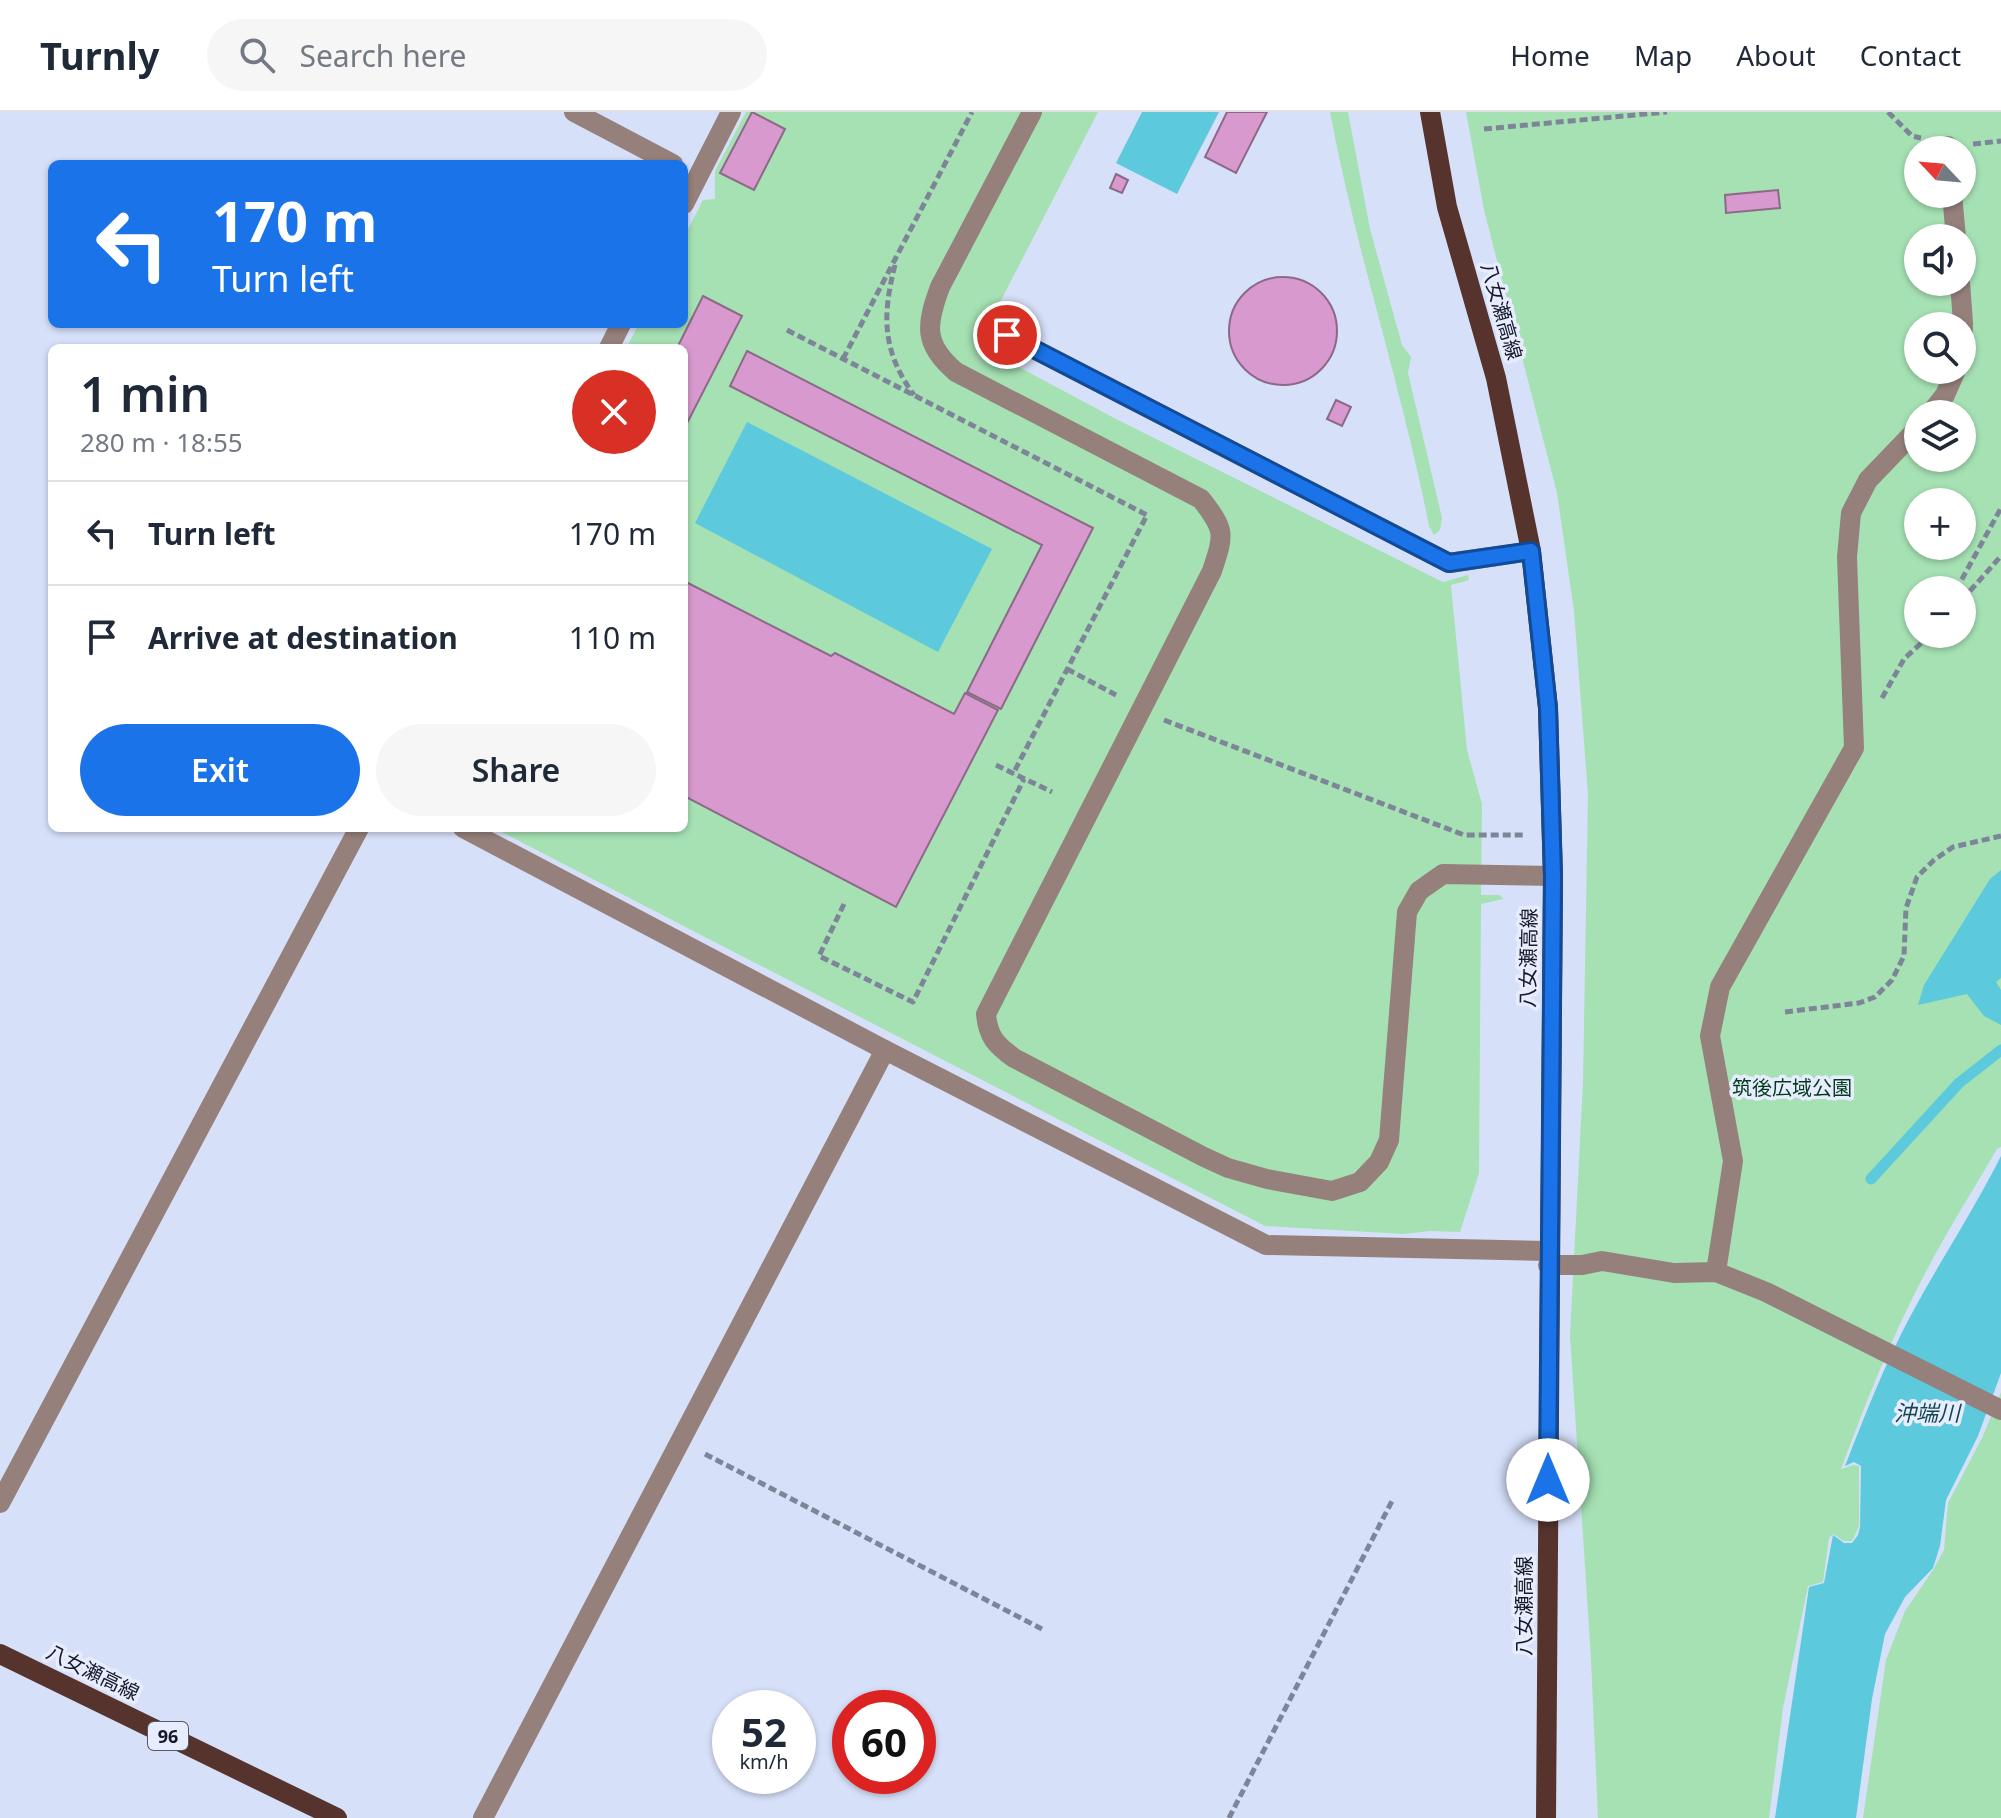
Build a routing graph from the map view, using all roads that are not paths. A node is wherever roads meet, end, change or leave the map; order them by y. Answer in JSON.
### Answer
{"nodes":[{"id":1,"x":574,"y":112,"type":"edge"},
{"id":2,"x":731,"y":112,"type":"edge"},
{"id":3,"x":1032,"y":112,"type":"edge"},
{"id":4,"x":1430,"y":112,"type":"edge"},
{"id":5,"x":665,"y":160,"type":"edge"},
{"id":6,"x":691,"y":173,"type":"edge"},
{"id":7,"x":1007,"y":335,"type":"dead end"},
{"id":8,"x":1904,"y":443,"type":"edge"},
{"id":9,"x":1531,"y":551,"type":"junction"},
{"id":10,"x":357,"y":832,"type":"edge"},
{"id":11,"x":471,"y":832,"type":"edge"},
{"id":12,"x":1553,"y":876,"type":"junction"},
{"id":13,"x":885,"y":1050,"type":"junction"},
{"id":14,"x":1548,"y":1258,"type":"junction"},
{"id":15,"x":1716,"y":1272,"type":"junction"},
{"id":16,"x":2001,"y":1410,"type":"edge"},
{"id":17,"x":0,"y":1503,"type":"edge"},
{"id":18,"x":0,"y":1654,"type":"edge"},
{"id":19,"x":337,"y":1818,"type":"edge"},
{"id":20,"x":483,"y":1818,"type":"edge"},
{"id":21,"x":1546,"y":1818,"type":"edge"}],
"edges":[{"from":1,"to":5,"type":"street"},
{"from":2,"to":6,"type":"street"},
{"from":3,"to":12,"type":"street"},
{"from":4,"to":9,"type":"main road","name":"八女瀬高線"},
{"from":7,"to":9,"type":"street"},
{"from":8,"to":15,"type":"street"},
{"from":9,"to":12,"type":"main road","name":"八女瀬高線"},
{"from":10,"to":17,"type":"street"},
{"from":11,"to":13,"type":"street"},
{"from":12,"to":14,"type":"main road","name":"八女瀬高線"},
{"from":13,"to":14,"type":"street"},
{"from":13,"to":20,"type":"street"},
{"from":14,"to":15,"type":"street"},
{"from":14,"to":21,"type":"main road","name":"八女瀬高線"},
{"from":15,"to":16,"type":"street"},
{"from":18,"to":19,"type":"main road","name":"八女瀬高線","number":"96"}]}
